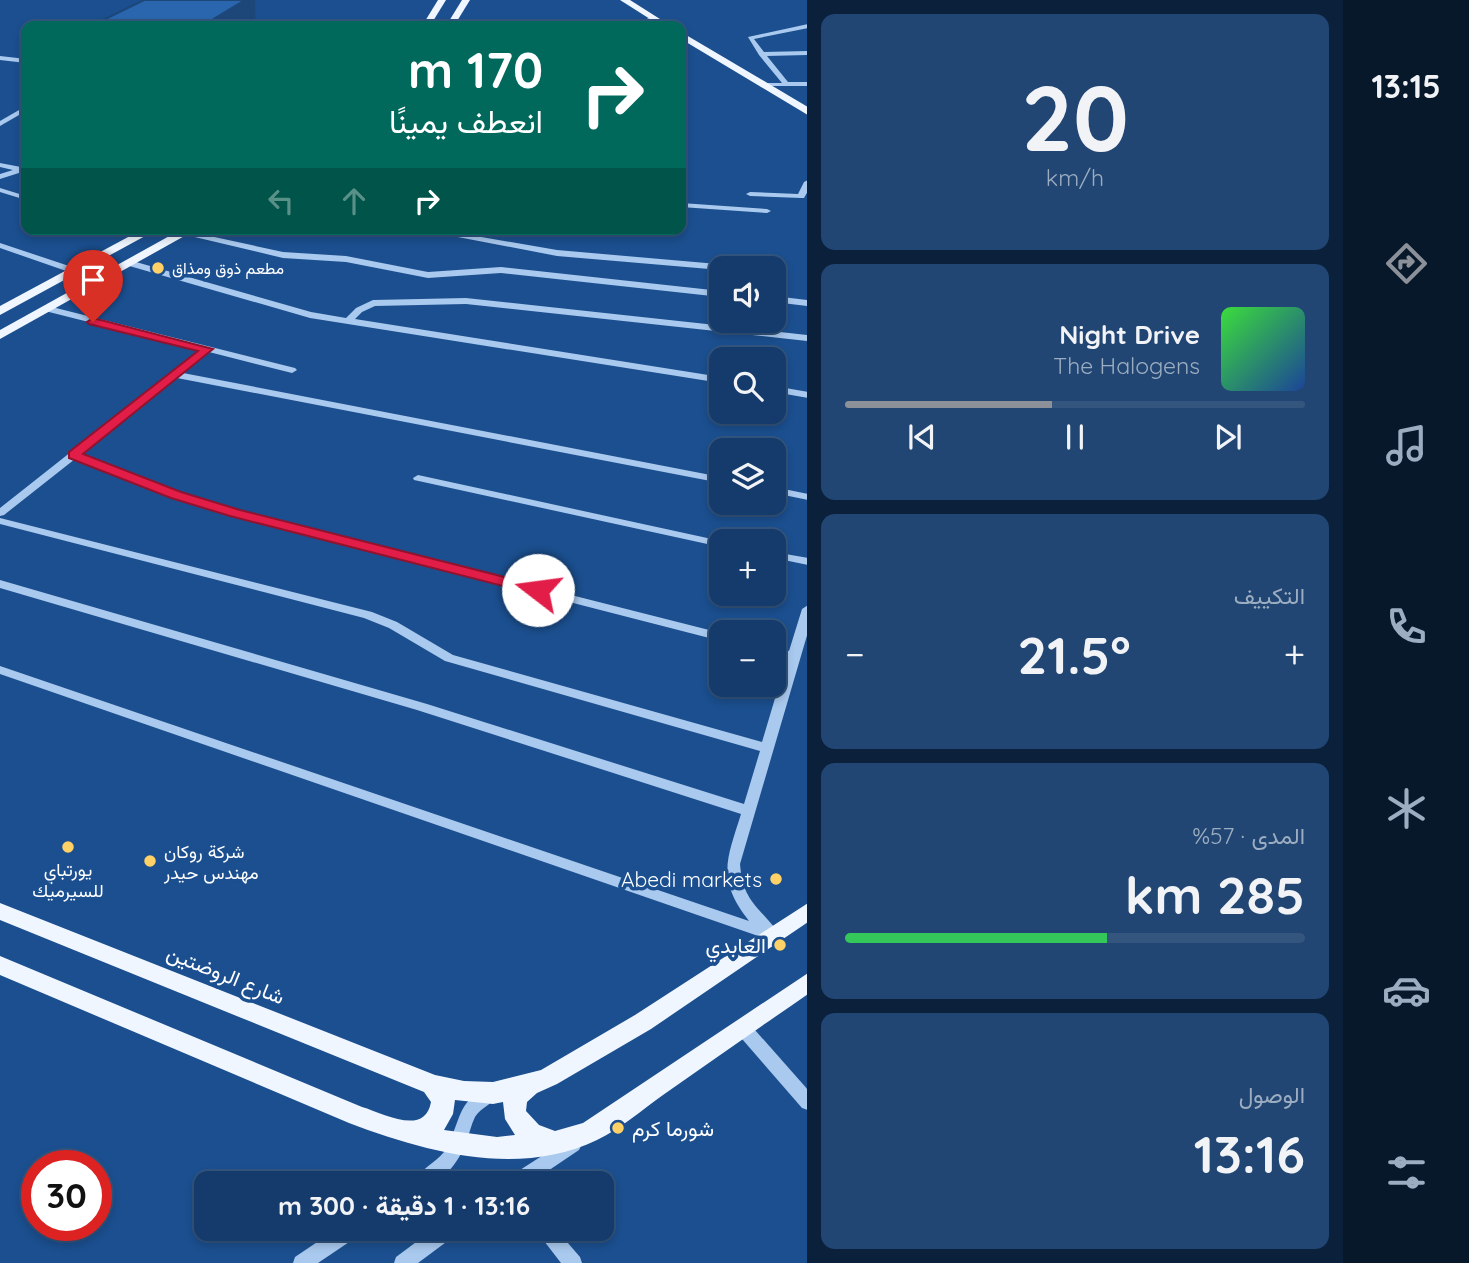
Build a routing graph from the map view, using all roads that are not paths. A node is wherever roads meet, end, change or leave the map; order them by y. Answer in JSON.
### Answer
{"nodes":[{"id":1,"x":442,"y":0,"type":"edge"},
{"id":2,"x":466,"y":0,"type":"edge"},
{"id":3,"x":624,"y":0,"type":"edge"},
{"id":4,"x":653,"y":18,"type":"junction"},
{"id":5,"x":429,"y":21,"type":"edge"},
{"id":6,"x":453,"y":21,"type":"edge"},
{"id":7,"x":646,"y":21,"type":"edge"},
{"id":8,"x":658,"y":21,"type":"edge"},
{"id":9,"x":807,"y":26,"type":"edge"},
{"id":10,"x":686,"y":38,"type":"edge"},
{"id":11,"x":807,"y":53,"type":"edge"},
{"id":12,"x":761,"y":54,"type":"junction"},
{"id":13,"x":0,"y":58,"type":"edge"},
{"id":14,"x":21,"y":60,"type":"edge"},
{"id":15,"x":807,"y":84,"type":"edge"},
{"id":16,"x":763,"y":85,"type":"junction"},
{"id":17,"x":787,"y":85,"type":"junction"},
{"id":18,"x":21,"y":111,"type":"edge"},
{"id":19,"x":807,"y":112,"type":"edge"},
{"id":20,"x":0,"y":124,"type":"edge"},
{"id":21,"x":0,"y":165,"type":"edge"},
{"id":22,"x":21,"y":168,"type":"edge"},
{"id":23,"x":21,"y":170,"type":"edge"},
{"id":24,"x":0,"y":177,"type":"edge"},
{"id":25,"x":807,"y":182,"type":"edge"},
{"id":26,"x":0,"y":190,"type":"edge"},
{"id":27,"x":750,"y":194,"type":"dead end"},
{"id":28,"x":21,"y":196,"type":"edge"},
{"id":29,"x":686,"y":205,"type":"edge"},
{"id":30,"x":766,"y":211,"type":"dead end"},
{"id":31,"x":141,"y":235,"type":"edge"},
{"id":32,"x":181,"y":235,"type":"edge"},
{"id":33,"x":204,"y":235,"type":"edge"},
{"id":34,"x":454,"y":235,"type":"edge"},
{"id":35,"x":0,"y":245,"type":"edge"},
{"id":36,"x":129,"y":264,"type":"junction"},
{"id":37,"x":709,"y":266,"type":"edge"},
{"id":38,"x":75,"y":271,"type":"junction"},
{"id":39,"x":709,"y":293,"type":"edge"},
{"id":40,"x":786,"y":300,"type":"edge"},
{"id":41,"x":807,"y":303,"type":"edge"},
{"id":42,"x":3,"y":308,"type":"edge"},
{"id":43,"x":48,"y":309,"type":"junction"},
{"id":44,"x":348,"y":321,"type":"junction"},
{"id":45,"x":0,"y":335,"type":"edge"},
{"id":46,"x":807,"y":338,"type":"edge"},
{"id":47,"x":207,"y":349,"type":"junction"},
{"id":48,"x":292,"y":370,"type":"dead end"},
{"id":49,"x":173,"y":374,"type":"junction"},
{"id":50,"x":709,"y":378,"type":"edge"},
{"id":51,"x":786,"y":391,"type":"edge"},
{"id":52,"x":807,"y":395,"type":"edge"},
{"id":53,"x":74,"y":455,"type":"junction"},
{"id":54,"x":418,"y":478,"type":"dead end"},
{"id":55,"x":709,"y":478,"type":"edge"},
{"id":56,"x":786,"y":493,"type":"edge"},
{"id":57,"x":807,"y":497,"type":"edge"},
{"id":58,"x":0,"y":513,"type":"edge"},
{"id":59,"x":0,"y":521,"type":"edge"},
{"id":60,"x":709,"y":541,"type":"edge"},
{"id":61,"x":786,"y":558,"type":"edge"},
{"id":62,"x":807,"y":562,"type":"edge"},
{"id":63,"x":0,"y":584,"type":"edge"},
{"id":64,"x":807,"y":609,"type":"edge"},
{"id":65,"x":709,"y":634,"type":"edge"},
{"id":66,"x":786,"y":654,"type":"edge"},
{"id":67,"x":794,"y":656,"type":"junction"},
{"id":68,"x":0,"y":670,"type":"edge"},
{"id":69,"x":767,"y":748,"type":"junction"},
{"id":70,"x":749,"y":811,"type":"junction"},
{"id":71,"x":0,"y":911,"type":"edge"},
{"id":72,"x":807,"y":911,"type":"edge"},
{"id":73,"x":772,"y":935,"type":"junction"},
{"id":74,"x":0,"y":965,"type":"edge"},
{"id":75,"x":807,"y":982,"type":"edge"},
{"id":76,"x":742,"y":1027,"type":"junction"},
{"id":77,"x":433,"y":1085,"type":"junction"},
{"id":78,"x":531,"y":1085,"type":"junction"},
{"id":79,"x":494,"y":1093,"type":"junction"},
{"id":80,"x":807,"y":1103,"type":"edge"},
{"id":81,"x":406,"y":1132,"type":"junction"},
{"id":82,"x":590,"y":1132,"type":"junction"},
{"id":83,"x":564,"y":1140,"type":"junction"},
{"id":84,"x":456,"y":1143,"type":"junction"},
{"id":85,"x":437,"y":1171,"type":"edge"},
{"id":86,"x":533,"y":1171,"type":"edge"},
{"id":87,"x":335,"y":1241,"type":"edge"},
{"id":88,"x":433,"y":1241,"type":"edge"},
{"id":89,"x":554,"y":1241,"type":"edge"},
{"id":90,"x":302,"y":1263,"type":"edge"},
{"id":91,"x":403,"y":1263,"type":"edge"},
{"id":92,"x":573,"y":1263,"type":"edge"}],
"edges":[{"from":1,"to":5,"type":"main road"},
{"from":2,"to":6,"type":"main road"},
{"from":3,"to":4,"type":"main road"},
{"from":4,"to":7,"type":"street"},
{"from":4,"to":8,"type":"main road"},
{"from":9,"to":12,"type":"street"},
{"from":10,"to":16,"type":"main road"},
{"from":11,"to":12,"type":"street"},
{"from":12,"to":17,"type":"street"},
{"from":13,"to":14,"type":"street"},
{"from":15,"to":17,"type":"street"},
{"from":16,"to":17,"type":"street"},
{"from":16,"to":19,"type":"main road"},
{"from":18,"to":20,"type":"street"},
{"from":21,"to":22,"type":"street"},
{"from":23,"to":24,"type":"street"},
{"from":25,"to":27,"type":"street"},
{"from":26,"to":28,"type":"street"},
{"from":29,"to":30,"type":"street"},
{"from":31,"to":38,"type":"main road"},
{"from":32,"to":36,"type":"main road"},
{"from":33,"to":39,"type":"street"},
{"from":34,"to":37,"type":"street"},
{"from":35,"to":38,"type":"street"},
{"from":36,"to":43,"type":"main road"},
{"from":36,"to":44,"type":"street"},
{"from":38,"to":42,"type":"main road"},
{"from":40,"to":41,"type":"street"},
{"from":43,"to":45,"type":"main road"},
{"from":43,"to":47,"type":"street"},
{"from":44,"to":46,"type":"street"},
{"from":44,"to":50,"type":"street"},
{"from":47,"to":48,"type":"street"},
{"from":47,"to":49,"type":"street"},
{"from":49,"to":53,"type":"street"},
{"from":49,"to":55,"type":"street"},
{"from":51,"to":52,"type":"street"},
{"from":53,"to":58,"type":"street"},
{"from":53,"to":65,"type":"street"},
{"from":54,"to":60,"type":"street"},
{"from":56,"to":57,"type":"street"},
{"from":59,"to":69,"type":"street"},
{"from":61,"to":62,"type":"street"},
{"from":63,"to":70,"type":"street"},
{"from":64,"to":67,"type":"street"},
{"from":66,"to":67,"type":"street"},
{"from":67,"to":69,"type":"street"},
{"from":68,"to":73,"type":"street"},
{"from":69,"to":70,"type":"street"},
{"from":70,"to":73,"type":"street"},
{"from":71,"to":77,"type":"main road","name":"شارع الروضتين"},
{"from":72,"to":73,"type":"main road"},
{"from":73,"to":78,"type":"main road"},
{"from":74,"to":81,"type":"main road"},
{"from":75,"to":76,"type":"main road"},
{"from":76,"to":80,"type":"street"},
{"from":76,"to":82,"type":"main road"},
{"from":77,"to":79,"type":"main road","name":"شارع الروضتين"},
{"from":77,"to":81,"type":"main road"},
{"from":78,"to":79,"type":"main road","name":"شارع الروضتين"},
{"from":78,"to":83,"type":"main road"},
{"from":79,"to":84,"type":"street"},
{"from":81,"to":84,"type":"main road"},
{"from":82,"to":83,"type":"main road"},
{"from":82,"to":86,"type":"street"},
{"from":83,"to":84,"type":"main road"},
{"from":84,"to":85,"type":"street"},
{"from":87,"to":90,"type":"street"},
{"from":88,"to":91,"type":"street"},
{"from":89,"to":92,"type":"street"}]}
